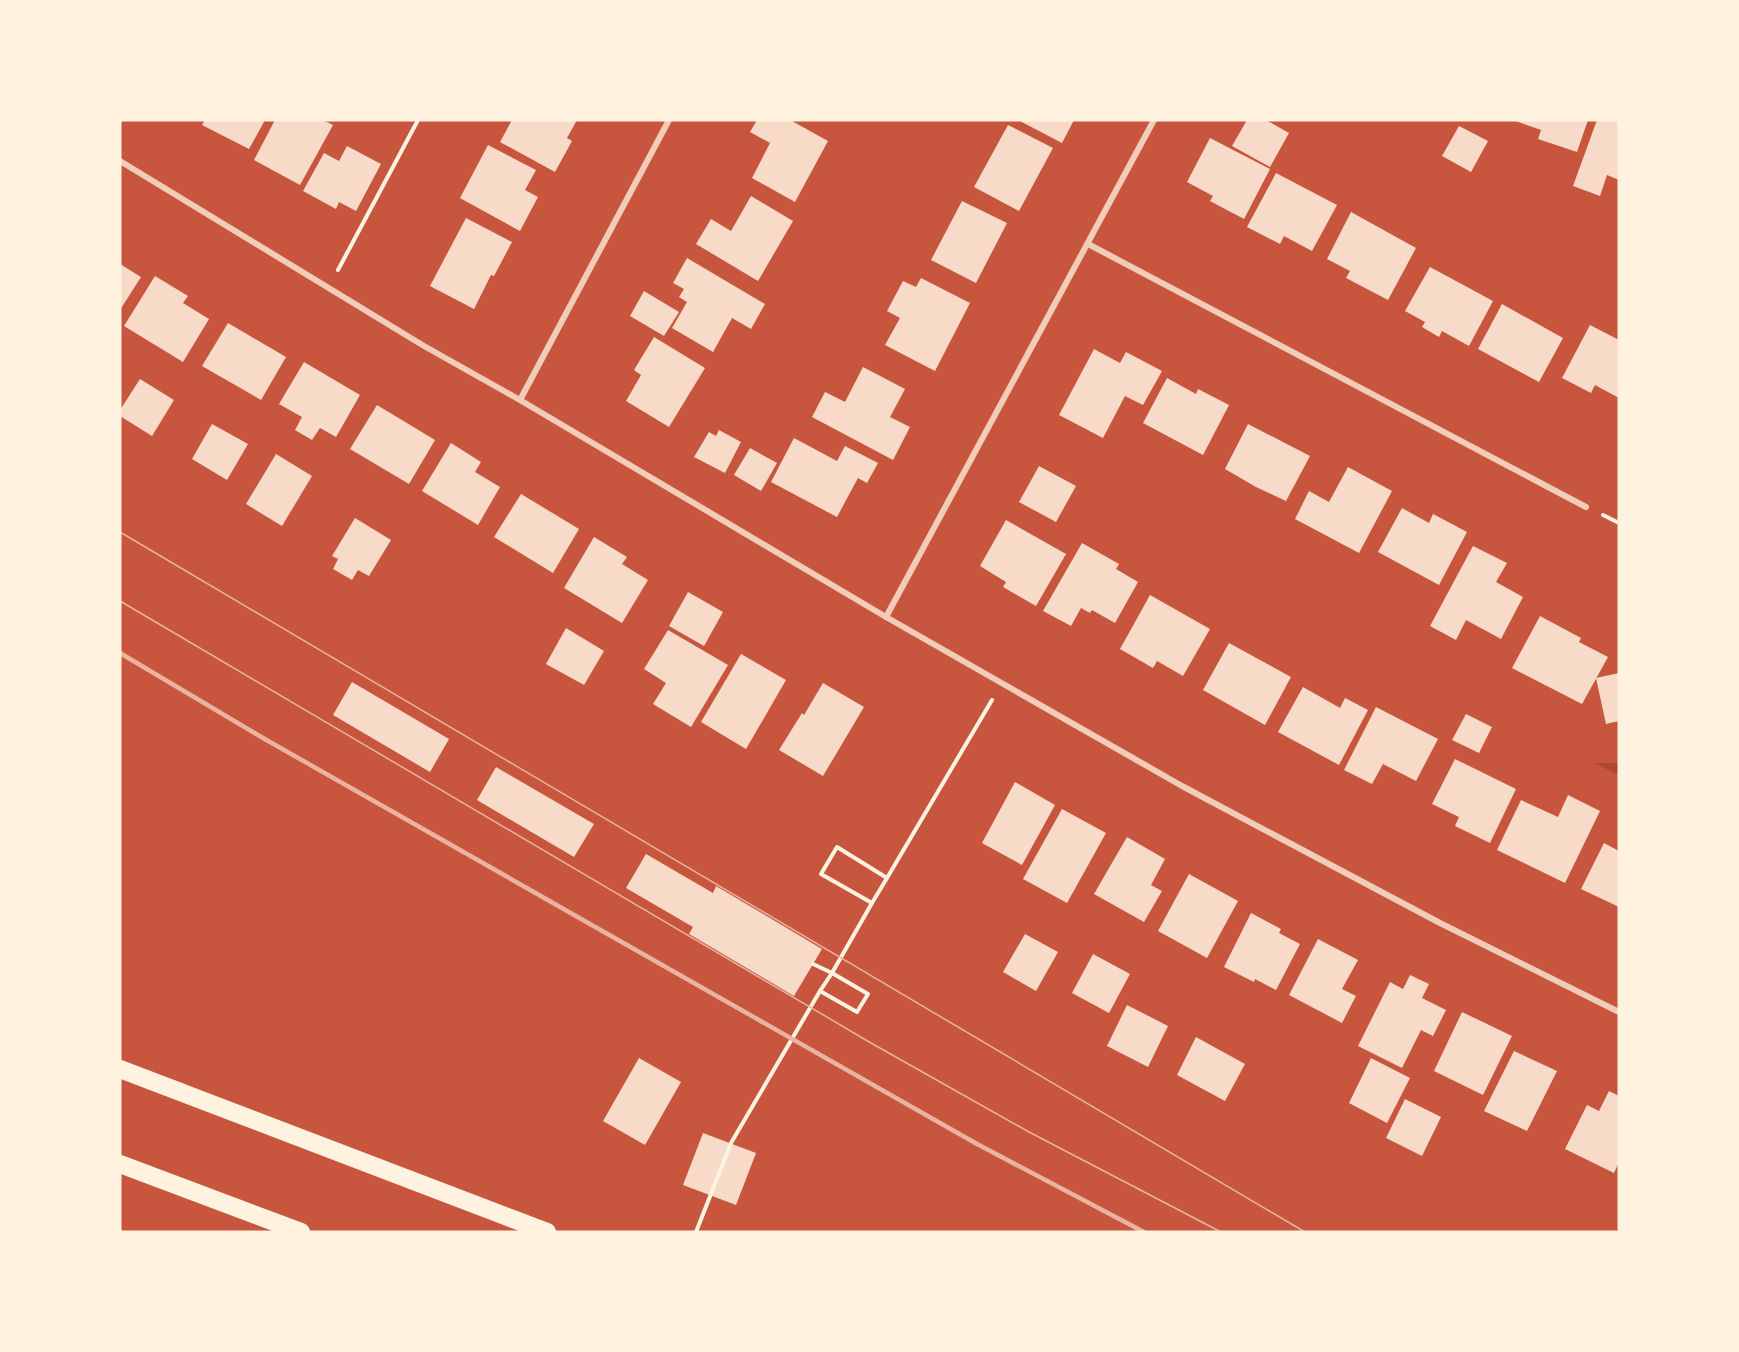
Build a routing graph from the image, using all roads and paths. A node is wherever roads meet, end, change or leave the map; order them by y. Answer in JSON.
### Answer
{"nodes":[{"id":1,"x":418,"y":120,"type":"edge"},
{"id":2,"x":669,"y":120,"type":"edge"},
{"id":3,"x":1154,"y":120,"type":"edge"},
{"id":4,"x":120,"y":161,"type":"edge"},
{"id":5,"x":1088,"y":244,"type":"junction"},
{"id":6,"x":327,"y":288,"type":"junction"},
{"id":7,"x":520,"y":400,"type":"junction"},
{"id":8,"x":1586,"y":507,"type":"dead end"},
{"id":9,"x":886,"y":617,"type":"junction"},
{"id":10,"x":1002,"y":682,"type":"junction"},
{"id":11,"x":887,"y":878,"type":"junction"},
{"id":12,"x":872,"y":903,"type":"junction"},
{"id":13,"x":813,"y":964,"type":"dead end"},
{"id":14,"x":832,"y":973,"type":"junction"},
{"id":15,"x":820,"y":991,"type":"junction"},
{"id":16,"x":1619,"y":1012,"type":"edge"},
{"id":17,"x":120,"y":1069,"type":"edge"},
{"id":18,"x":120,"y":1164,"type":"edge"},
{"id":19,"x":300,"y":1232,"type":"edge"},
{"id":20,"x":547,"y":1232,"type":"edge"},
{"id":21,"x":696,"y":1232,"type":"edge"}],
"edges":[{"from":1,"to":6,"type":"path"},
{"from":2,"to":7,"type":"street"},
{"from":3,"to":5,"type":"street"},
{"from":4,"to":6,"type":"street"},
{"from":5,"to":8,"type":"street"},
{"from":5,"to":9,"type":"street"},
{"from":6,"to":7,"type":"street"},
{"from":7,"to":9,"type":"street"},
{"from":9,"to":10,"type":"street"},
{"from":10,"to":11,"type":"path"},
{"from":10,"to":16,"type":"street"},
{"from":11,"to":12,"type":"path"},
{"from":11,"to":12,"type":"path"},
{"from":12,"to":14,"type":"path"},
{"from":13,"to":14,"type":"path"},
{"from":14,"to":15,"type":"path"},
{"from":14,"to":15,"type":"path"},
{"from":15,"to":21,"type":"path"},
{"from":17,"to":20,"type":"highway"},
{"from":18,"to":19,"type":"highway"}]}
